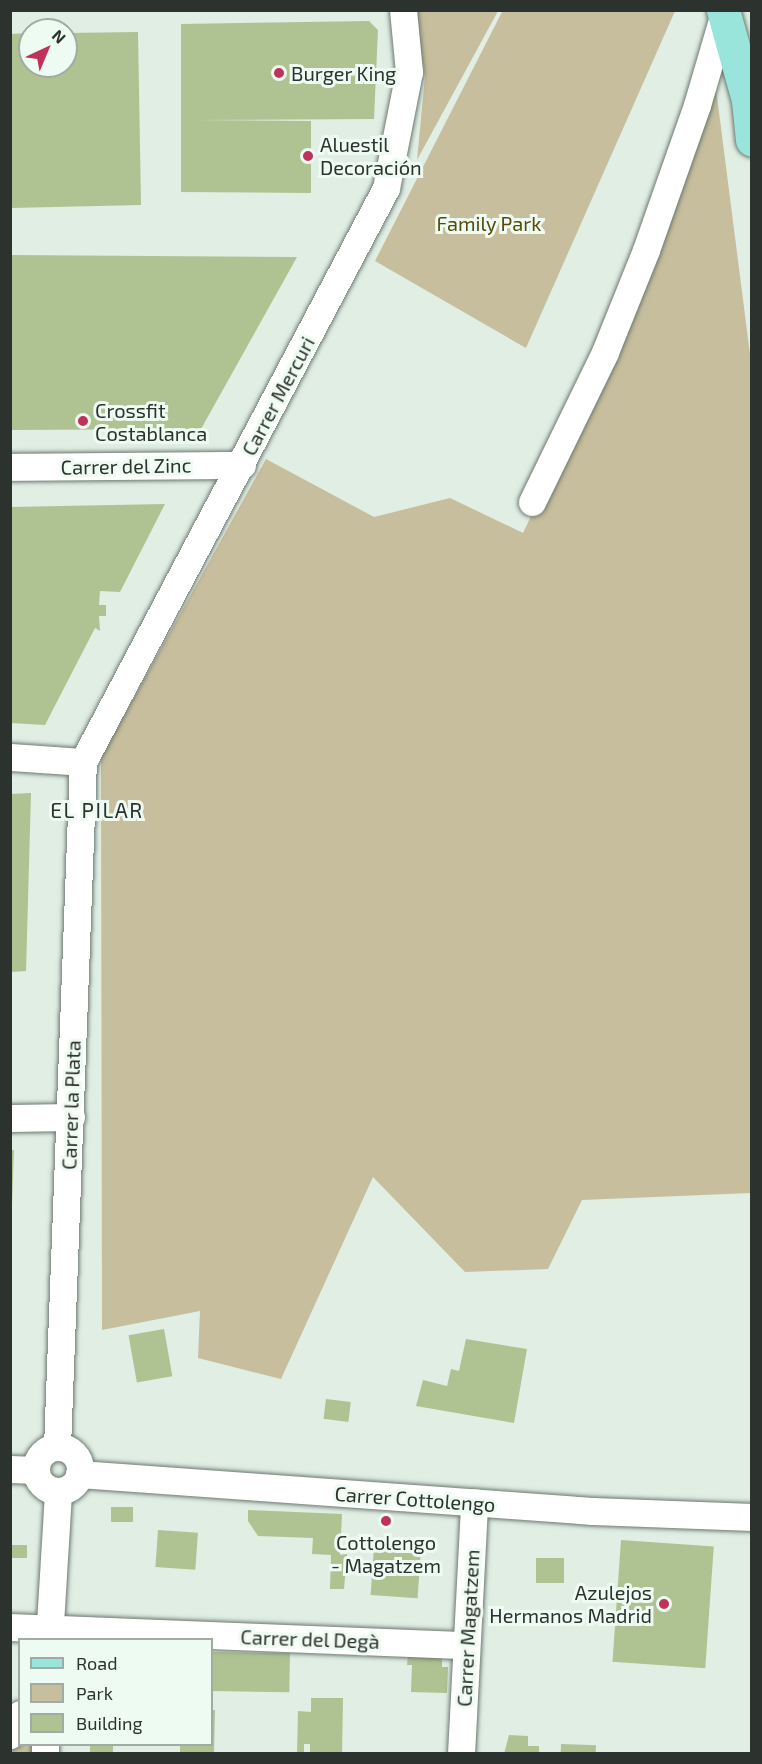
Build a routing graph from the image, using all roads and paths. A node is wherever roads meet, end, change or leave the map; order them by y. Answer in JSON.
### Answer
{"nodes":[{"id":1,"x":403,"y":10,"type":"edge"},
{"id":2,"x":723,"y":12,"type":"edge"},
{"id":3,"x":752,"y":140,"type":"edge"},
{"id":4,"x":242,"y":465,"type":"junction"},
{"id":5,"x":10,"y":467,"type":"edge"},
{"id":6,"x":532,"y":502,"type":"dead end"},
{"id":7,"x":10,"y":757,"type":"edge"},
{"id":8,"x":83,"y":762,"type":"junction"},
{"id":9,"x":71,"y":1117,"type":"junction"},
{"id":10,"x":10,"y":1118,"type":"edge"},
{"id":11,"x":57,"y":1448,"type":"junction"},
{"id":12,"x":23,"y":1469,"type":"edge"},
{"id":13,"x":79,"y":1474,"type":"junction"},
{"id":14,"x":58,"y":1491,"type":"junction"},
{"id":15,"x":474,"y":1502,"type":"junction"},
{"id":16,"x":752,"y":1517,"type":"edge"},
{"id":17,"x":10,"y":1627,"type":"edge"},
{"id":18,"x":50,"y":1635,"type":"edge"},
{"id":19,"x":175,"y":1638,"type":"edge"},
{"id":20,"x":213,"y":1639,"type":"edge"},
{"id":21,"x":466,"y":1645,"type":"junction"},
{"id":22,"x":18,"y":1718,"type":"edge"},
{"id":23,"x":10,"y":1735,"type":"edge"},
{"id":24,"x":461,"y":1754,"type":"edge"}],
"edges":[{"from":1,"to":4,"type":"street","name":"Carrer Mercuri"},
{"from":2,"to":3,"type":"main road"},
{"from":2,"to":6,"type":"street"},
{"from":4,"to":5,"type":"street","name":"Carrer del Zinc"},
{"from":4,"to":8,"type":"street","name":"Carrer Mercuri"},
{"from":7,"to":8,"type":"street"},
{"from":8,"to":9,"type":"street","name":"Carrer la Plata"},
{"from":9,"to":10,"type":"street"},
{"from":9,"to":11,"type":"street","name":"Carrer la Plata"},
{"from":11,"to":12,"type":"street"},
{"from":11,"to":13,"type":"street"},
{"from":12,"to":14,"type":"street"},
{"from":13,"to":14,"type":"street"},
{"from":13,"to":15,"type":"street","name":"Carrer Cottolengo"},
{"from":14,"to":18,"type":"street"},
{"from":15,"to":16,"type":"street","name":"Carrer Cottolengo"},
{"from":15,"to":21,"type":"street","name":"Carrer Magatzem"},
{"from":17,"to":18,"type":"street","name":"Carrer del Degà"},
{"from":18,"to":19,"type":"street","name":"Carrer del Degà"},
{"from":20,"to":21,"type":"street","name":"Carrer del Degà"},
{"from":21,"to":24,"type":"street","name":"Carrer Magatzem"},
{"from":22,"to":23,"type":"street"}]}
